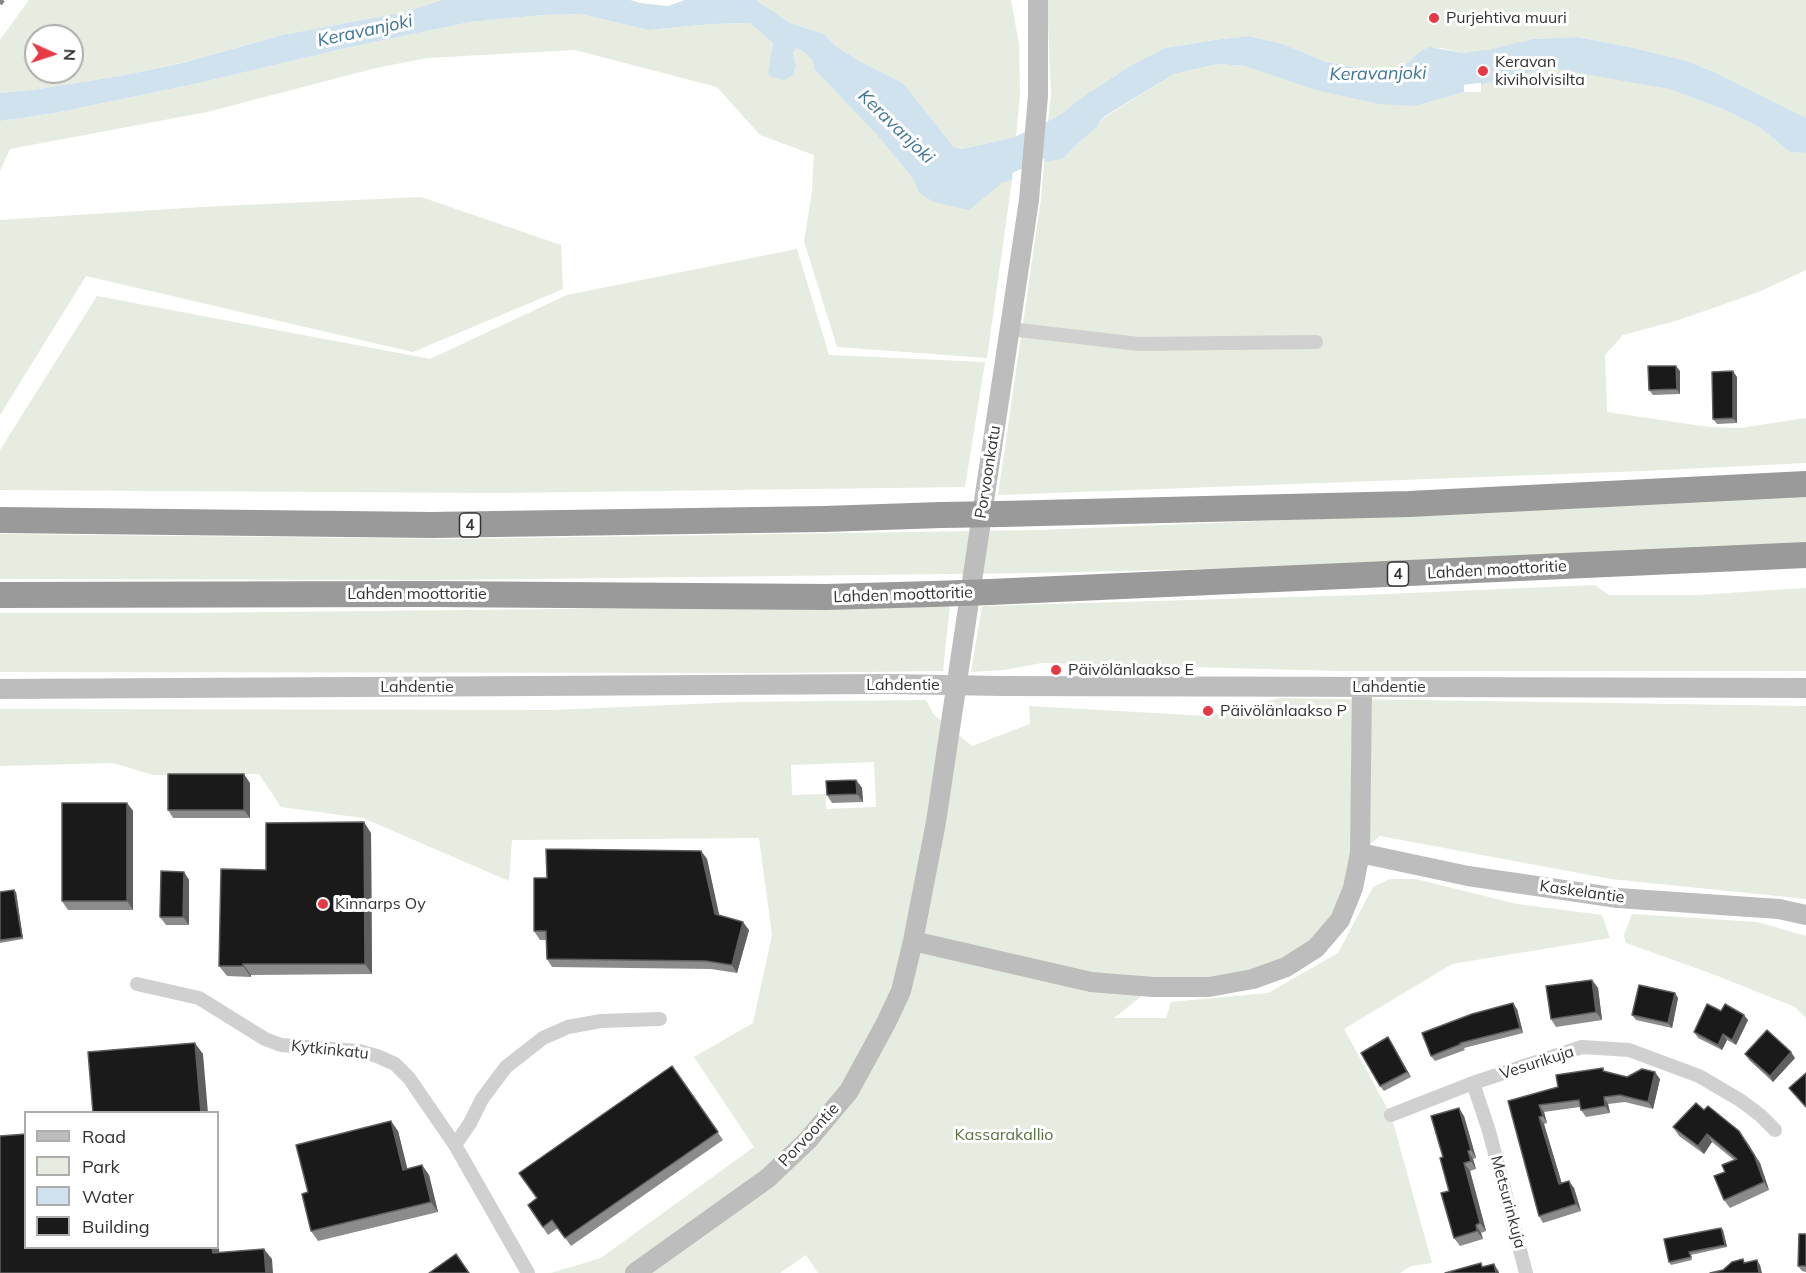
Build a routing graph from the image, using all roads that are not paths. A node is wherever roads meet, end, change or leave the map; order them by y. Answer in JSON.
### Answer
{"nodes":[{"id":1,"x":1038,"y":0,"type":"edge"},
{"id":2,"x":1010,"y":329,"type":"junction"},
{"id":3,"x":1316,"y":342,"type":"dead end"},
{"id":4,"x":1806,"y":484,"type":"edge"},
{"id":5,"x":0,"y":520,"type":"edge"},
{"id":6,"x":1806,"y":555,"type":"edge"},
{"id":7,"x":0,"y":595,"type":"edge"},
{"id":8,"x":1362,"y":687,"type":"junction"},
{"id":9,"x":1806,"y":688,"type":"edge"},
{"id":10,"x":0,"y":689,"type":"edge"},
{"id":11,"x":1360,"y":853,"type":"junction"},
{"id":12,"x":1806,"y":915,"type":"edge"},
{"id":13,"x":913,"y":941,"type":"junction"},
{"id":14,"x":137,"y":984,"type":"dead end"},
{"id":15,"x":660,"y":1019,"type":"dead end"},
{"id":16,"x":1473,"y":1083,"type":"junction"},
{"id":17,"x":1391,"y":1115,"type":"dead end"},
{"id":18,"x":1775,"y":1130,"type":"dead end"},
{"id":19,"x":454,"y":1145,"type":"junction"},
{"id":20,"x":528,"y":1273,"type":"edge"},
{"id":21,"x":635,"y":1273,"type":"edge"},
{"id":22,"x":1526,"y":1273,"type":"edge"}],
"edges":[{"from":1,"to":2,"type":"main road","name":"Porvoonkatu"},
{"from":2,"to":3,"type":"street"},
{"from":2,"to":13,"type":"main road","name":"Porvoonkatu"},
{"from":4,"to":5,"type":"highway","number":"4","bridge":true},
{"from":6,"to":7,"type":"highway","name":"Lahden moottoritie","number":"4","bridge":true},
{"from":8,"to":9,"type":"main road","name":"Lahdentie"},
{"from":8,"to":10,"type":"main road","name":"Lahdentie","bridge":true},
{"from":8,"to":11,"type":"main road"},
{"from":11,"to":12,"type":"main road","name":"Kaskelantie"},
{"from":11,"to":13,"type":"main road"},
{"from":13,"to":21,"type":"main road","name":"Porvoontie"},
{"from":14,"to":19,"type":"street","name":"Kytkinkatu"},
{"from":15,"to":19,"type":"street"},
{"from":16,"to":17,"type":"street","name":"Vesurikuja"},
{"from":16,"to":18,"type":"street","name":"Vesurikuja"},
{"from":16,"to":22,"type":"street","name":"Metsurinkuja"},
{"from":19,"to":20,"type":"street","name":"Kytkinkatu"}]}
